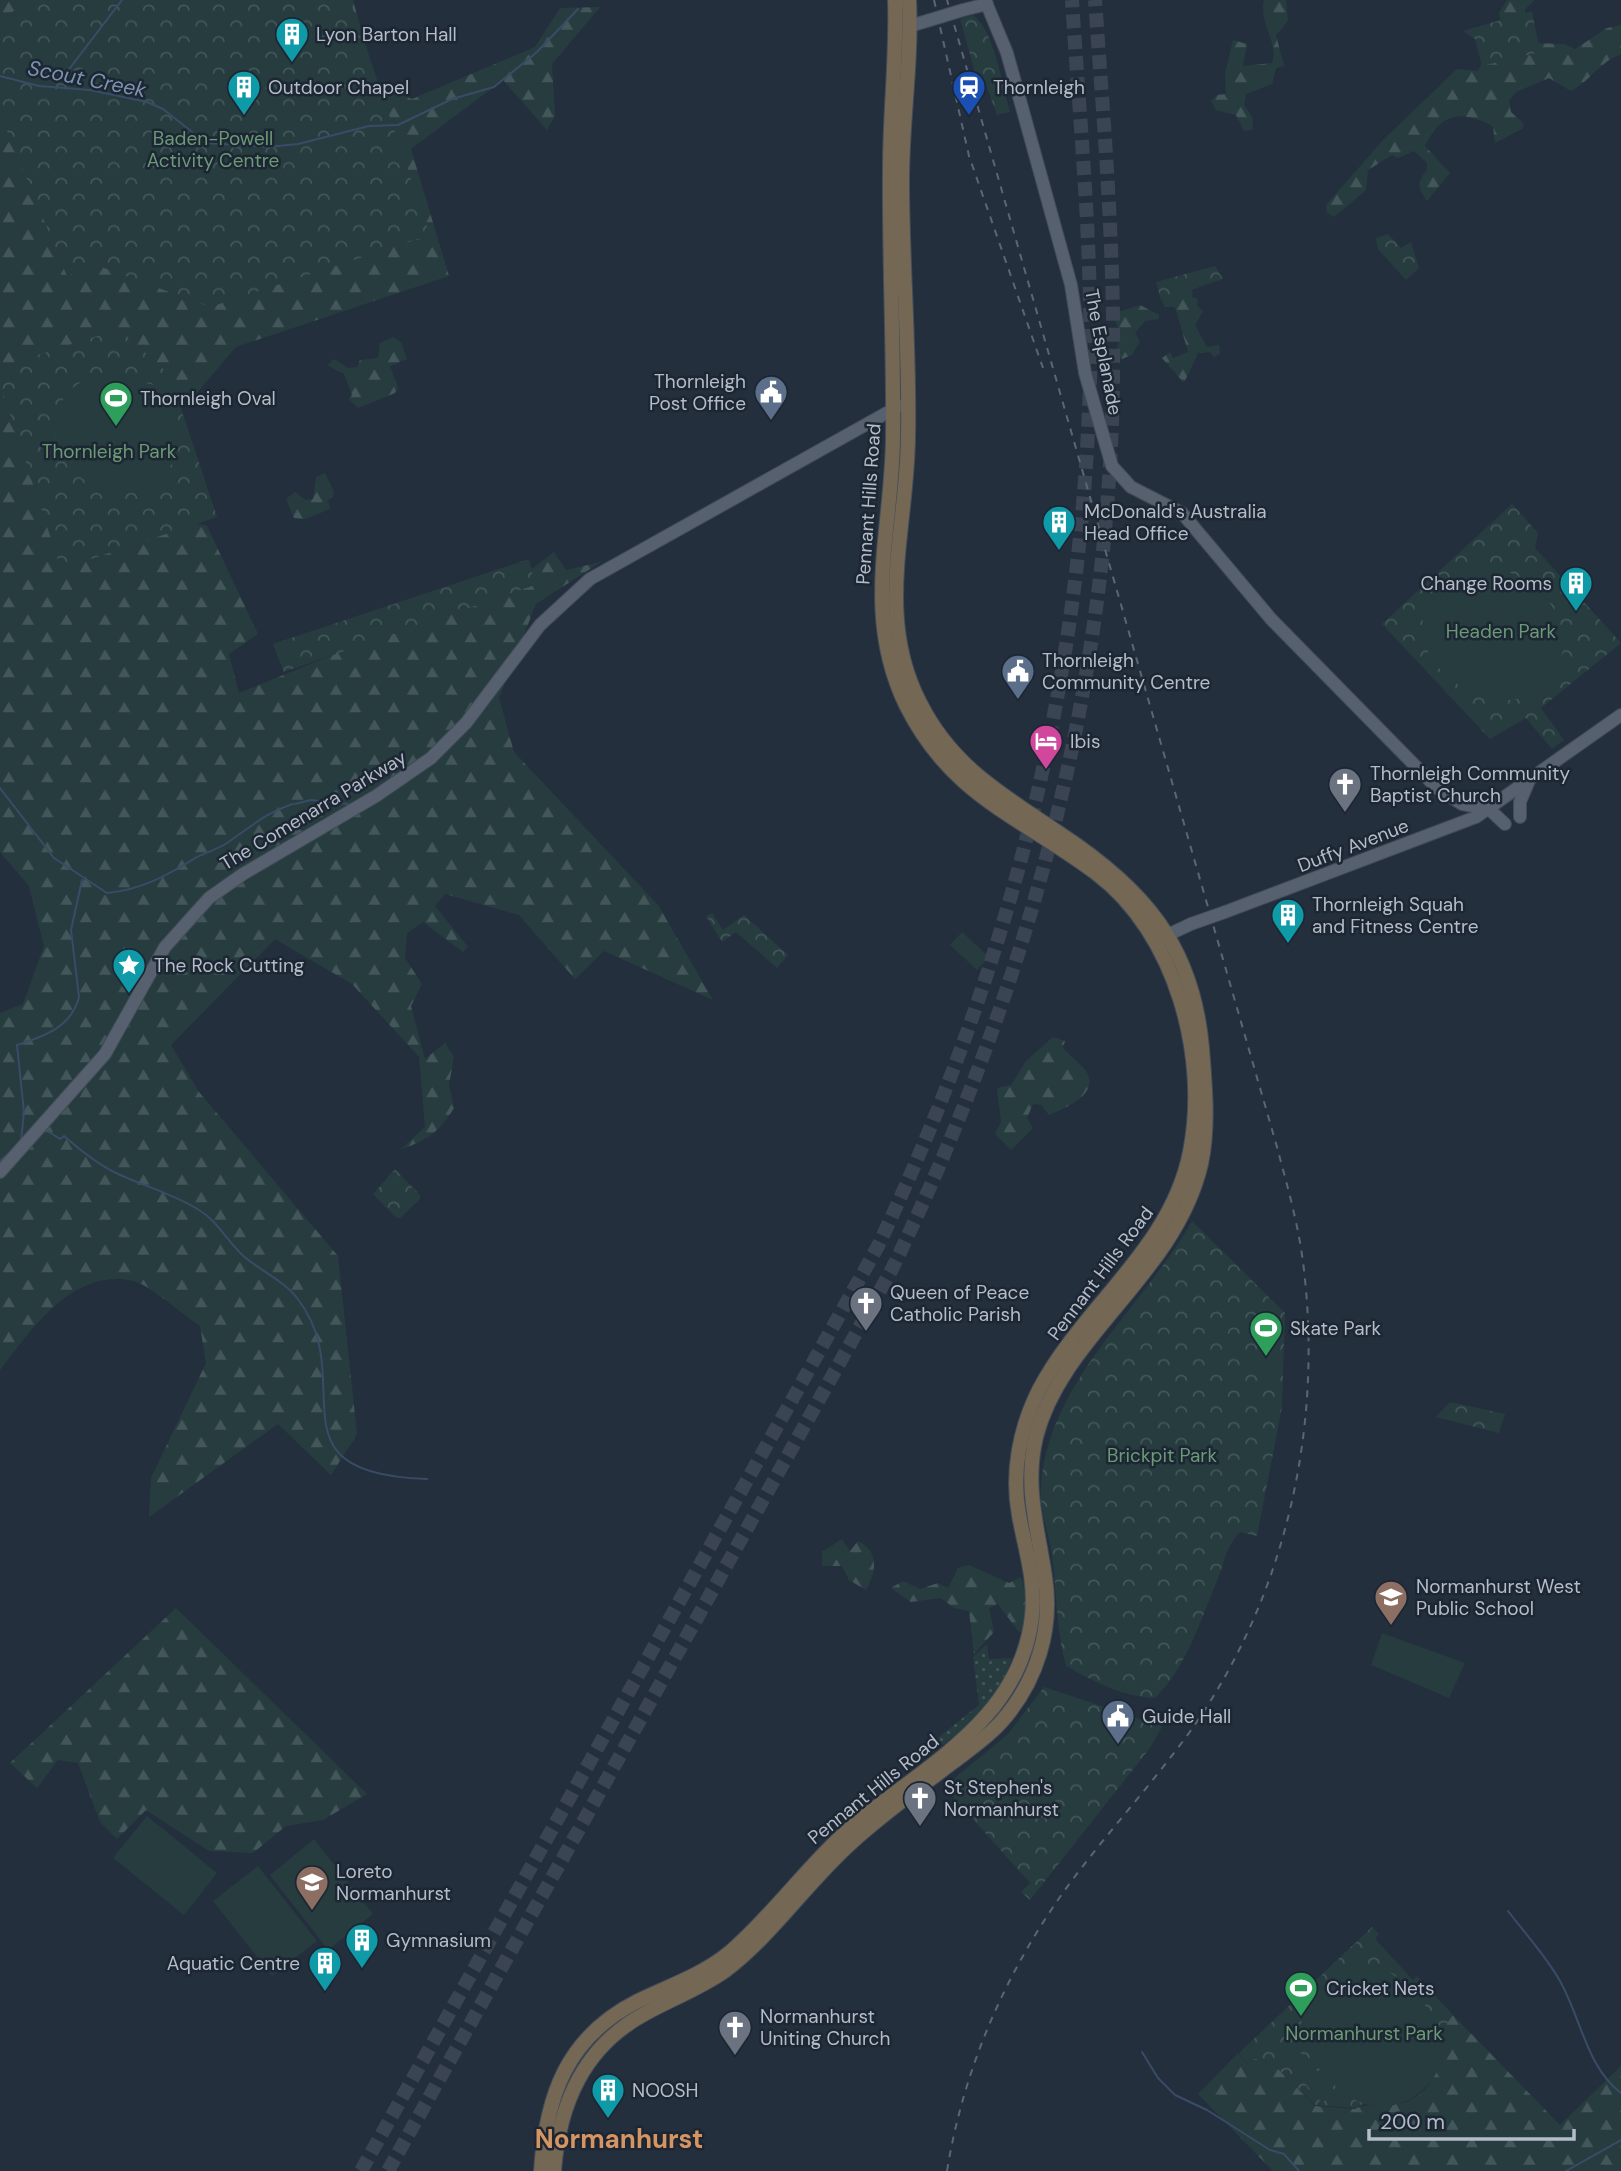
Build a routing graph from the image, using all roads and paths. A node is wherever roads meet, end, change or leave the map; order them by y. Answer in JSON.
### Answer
{"nodes":[{"id":1,"x":895,"y":0,"type":"edge"},
{"id":2,"x":909,"y":0,"type":"edge"},
{"id":3,"x":986,"y":2,"type":"edge"},
{"id":4,"x":910,"y":26,"type":"junction"},
{"id":5,"x":892,"y":65,"type":"junction"},
{"id":6,"x":908,"y":403,"type":"junction"},
{"id":7,"x":894,"y":409,"type":"junction"},
{"id":8,"x":1621,"y":715,"type":"edge"},
{"id":9,"x":1407,"y":760,"type":"junction"},
{"id":10,"x":1530,"y":780,"type":"junction"},
{"id":11,"x":1462,"y":804,"type":"junction"},
{"id":12,"x":1489,"y":809,"type":"junction"},
{"id":13,"x":1476,"y":817,"type":"junction"},
{"id":14,"x":1520,"y":817,"type":"dead end"},
{"id":15,"x":1506,"y":824,"type":"dead end"},
{"id":16,"x":1162,"y":937,"type":"junction"},
{"id":17,"x":0,"y":1172,"type":"edge"},
{"id":18,"x":541,"y":2171,"type":"edge"},
{"id":19,"x":554,"y":2171,"type":"edge"}],
"edges":[{"from":1,"to":5,"type":"highway","name":"Pennant Hills Road"},
{"from":2,"to":4,"type":"highway","name":"Pennant Hills Road"},
{"from":3,"to":4,"type":"main road","bridge":true},
{"from":3,"to":9,"type":"main road","name":"The Esplanade"},
{"from":4,"to":5,"type":"highway"},
{"from":4,"to":6,"type":"highway","name":"Pennant Hills Road"},
{"from":5,"to":7,"type":"highway","name":"Pennant Hills Road"},
{"from":6,"to":7,"type":"main road","name":"The Comenarra Parkway"},
{"from":6,"to":16,"type":"highway","name":"Pennant Hills Road"},
{"from":7,"to":16,"type":"highway","name":"Pennant Hills Road"},
{"from":7,"to":17,"type":"main road","name":"The Comenarra Parkway"},
{"from":8,"to":10,"type":"main road","name":"Duffy Avenue"},
{"from":9,"to":11,"type":"main road","name":"The Esplanade"},
{"from":9,"to":13,"type":"main road","name":"The Esplanade"},
{"from":10,"to":12,"type":"main road","name":"Duffy Avenue"},
{"from":10,"to":14,"type":"main road"},
{"from":11,"to":12,"type":"main road","name":"The Esplanade"},
{"from":11,"to":13,"type":"main road"},
{"from":12,"to":13,"type":"main road","name":"Duffy Avenue"},
{"from":12,"to":15,"type":"main road"},
{"from":13,"to":16,"type":"main road","name":"Duffy Avenue","bridge":true},
{"from":16,"to":18,"type":"highway","name":"Pennant Hills Road"},
{"from":16,"to":19,"type":"highway","name":"Pennant Hills Road"}]}
